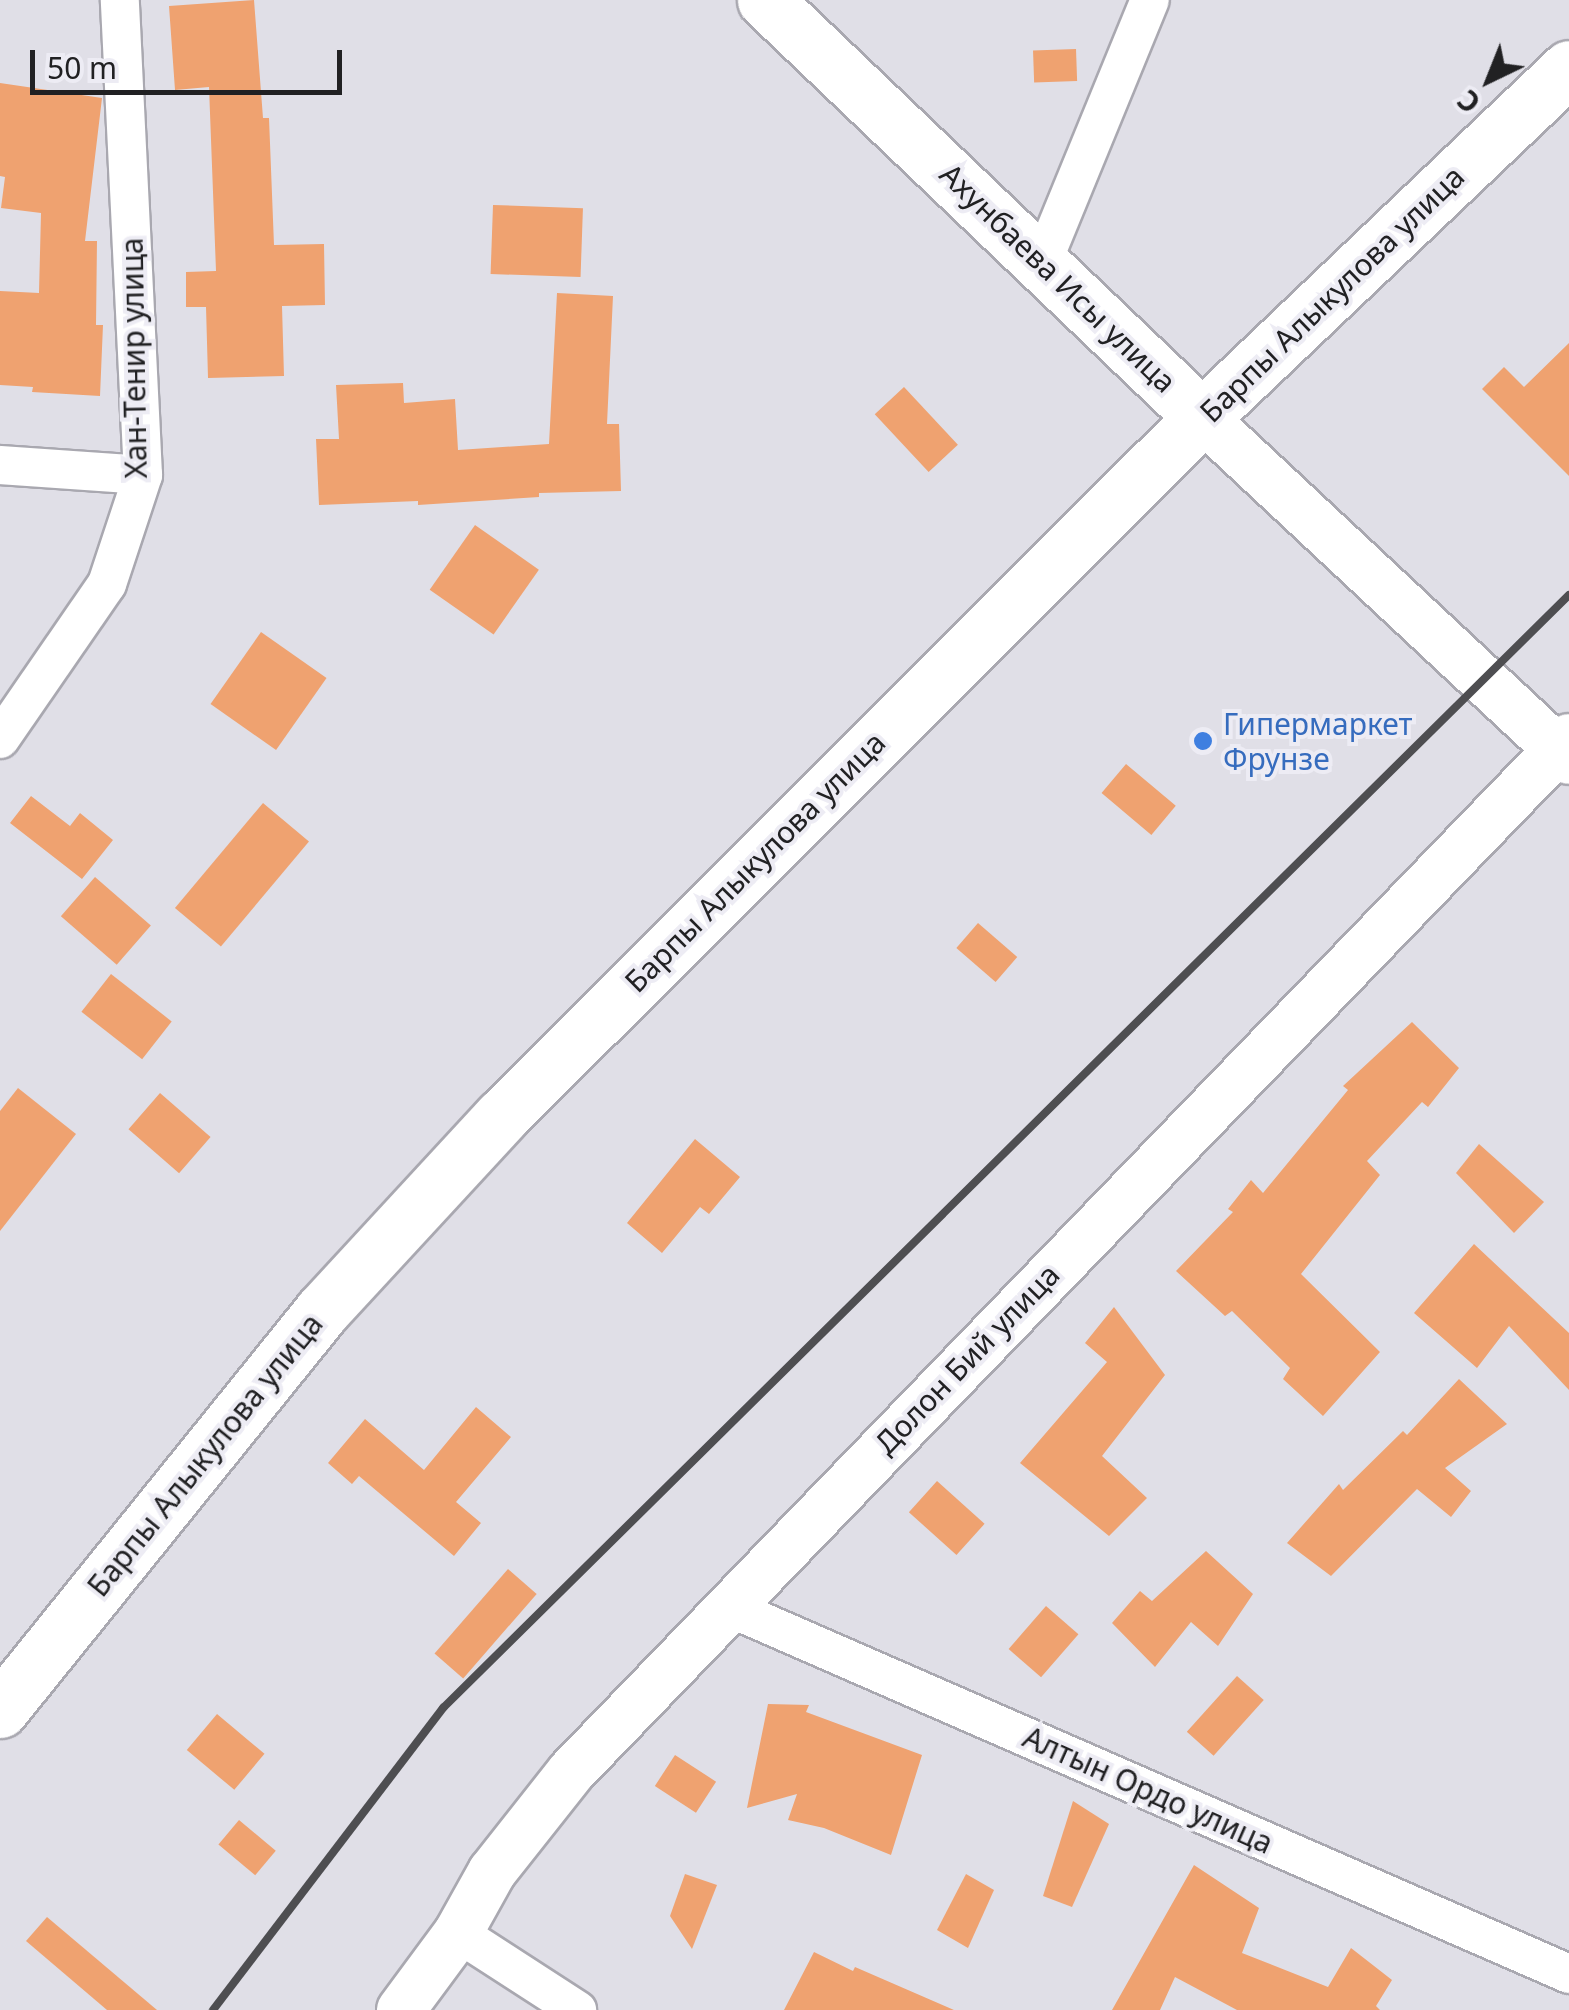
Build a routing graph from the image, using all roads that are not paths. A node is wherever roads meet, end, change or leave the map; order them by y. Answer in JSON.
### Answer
{"nodes":[{"id":1,"x":120,"y":0,"type":"edge"},
{"id":2,"x":766,"y":0,"type":"edge"},
{"id":3,"x":1150,"y":0,"type":"edge"},
{"id":4,"x":1569,"y":68,"type":"edge"},
{"id":5,"x":1042,"y":263,"type":"junction"},
{"id":6,"x":1202,"y":417,"type":"junction"},
{"id":7,"x":0,"y":466,"type":"edge"},
{"id":8,"x":143,"y":475,"type":"junction"},
{"id":9,"x":0,"y":739,"type":"edge"},
{"id":10,"x":1565,"y":749,"type":"edge"},
{"id":11,"x":726,"y":1606,"type":"junction"},
{"id":12,"x":0,"y":1710,"type":"edge"},
{"id":13,"x":458,"y":1933,"type":"junction"},
{"id":14,"x":1569,"y":1974,"type":"edge"},
{"id":15,"x":401,"y":2010,"type":"edge"},
{"id":16,"x":578,"y":2010,"type":"edge"}],
"edges":[{"from":1,"to":8,"type":"street","name":"Хан-Тенир улица"},
{"from":2,"to":5,"type":"main road","name":"Ахунбаева Исы улица"},
{"from":3,"to":5,"type":"street"},
{"from":4,"to":6,"type":"main road","name":"Барпы Алыкулова улица"},
{"from":5,"to":6,"type":"main road","name":"Ахунбаева Исы улица"},
{"from":6,"to":10,"type":"street","name":"Ахунбаева Исы улица"},
{"from":6,"to":12,"type":"main road","name":"Барпы Алыкулова улица"},
{"from":7,"to":8,"type":"street"},
{"from":8,"to":9,"type":"street","name":"Хан-Тенир улица"},
{"from":10,"to":11,"type":"street","name":"Долон Бий улица"},
{"from":11,"to":13,"type":"street","name":"Долон Бий улица"},
{"from":11,"to":14,"type":"street","name":"Алтын Ордо улица"},
{"from":13,"to":15,"type":"street","name":"Долон Бий улица"},
{"from":13,"to":16,"type":"street"}]}
